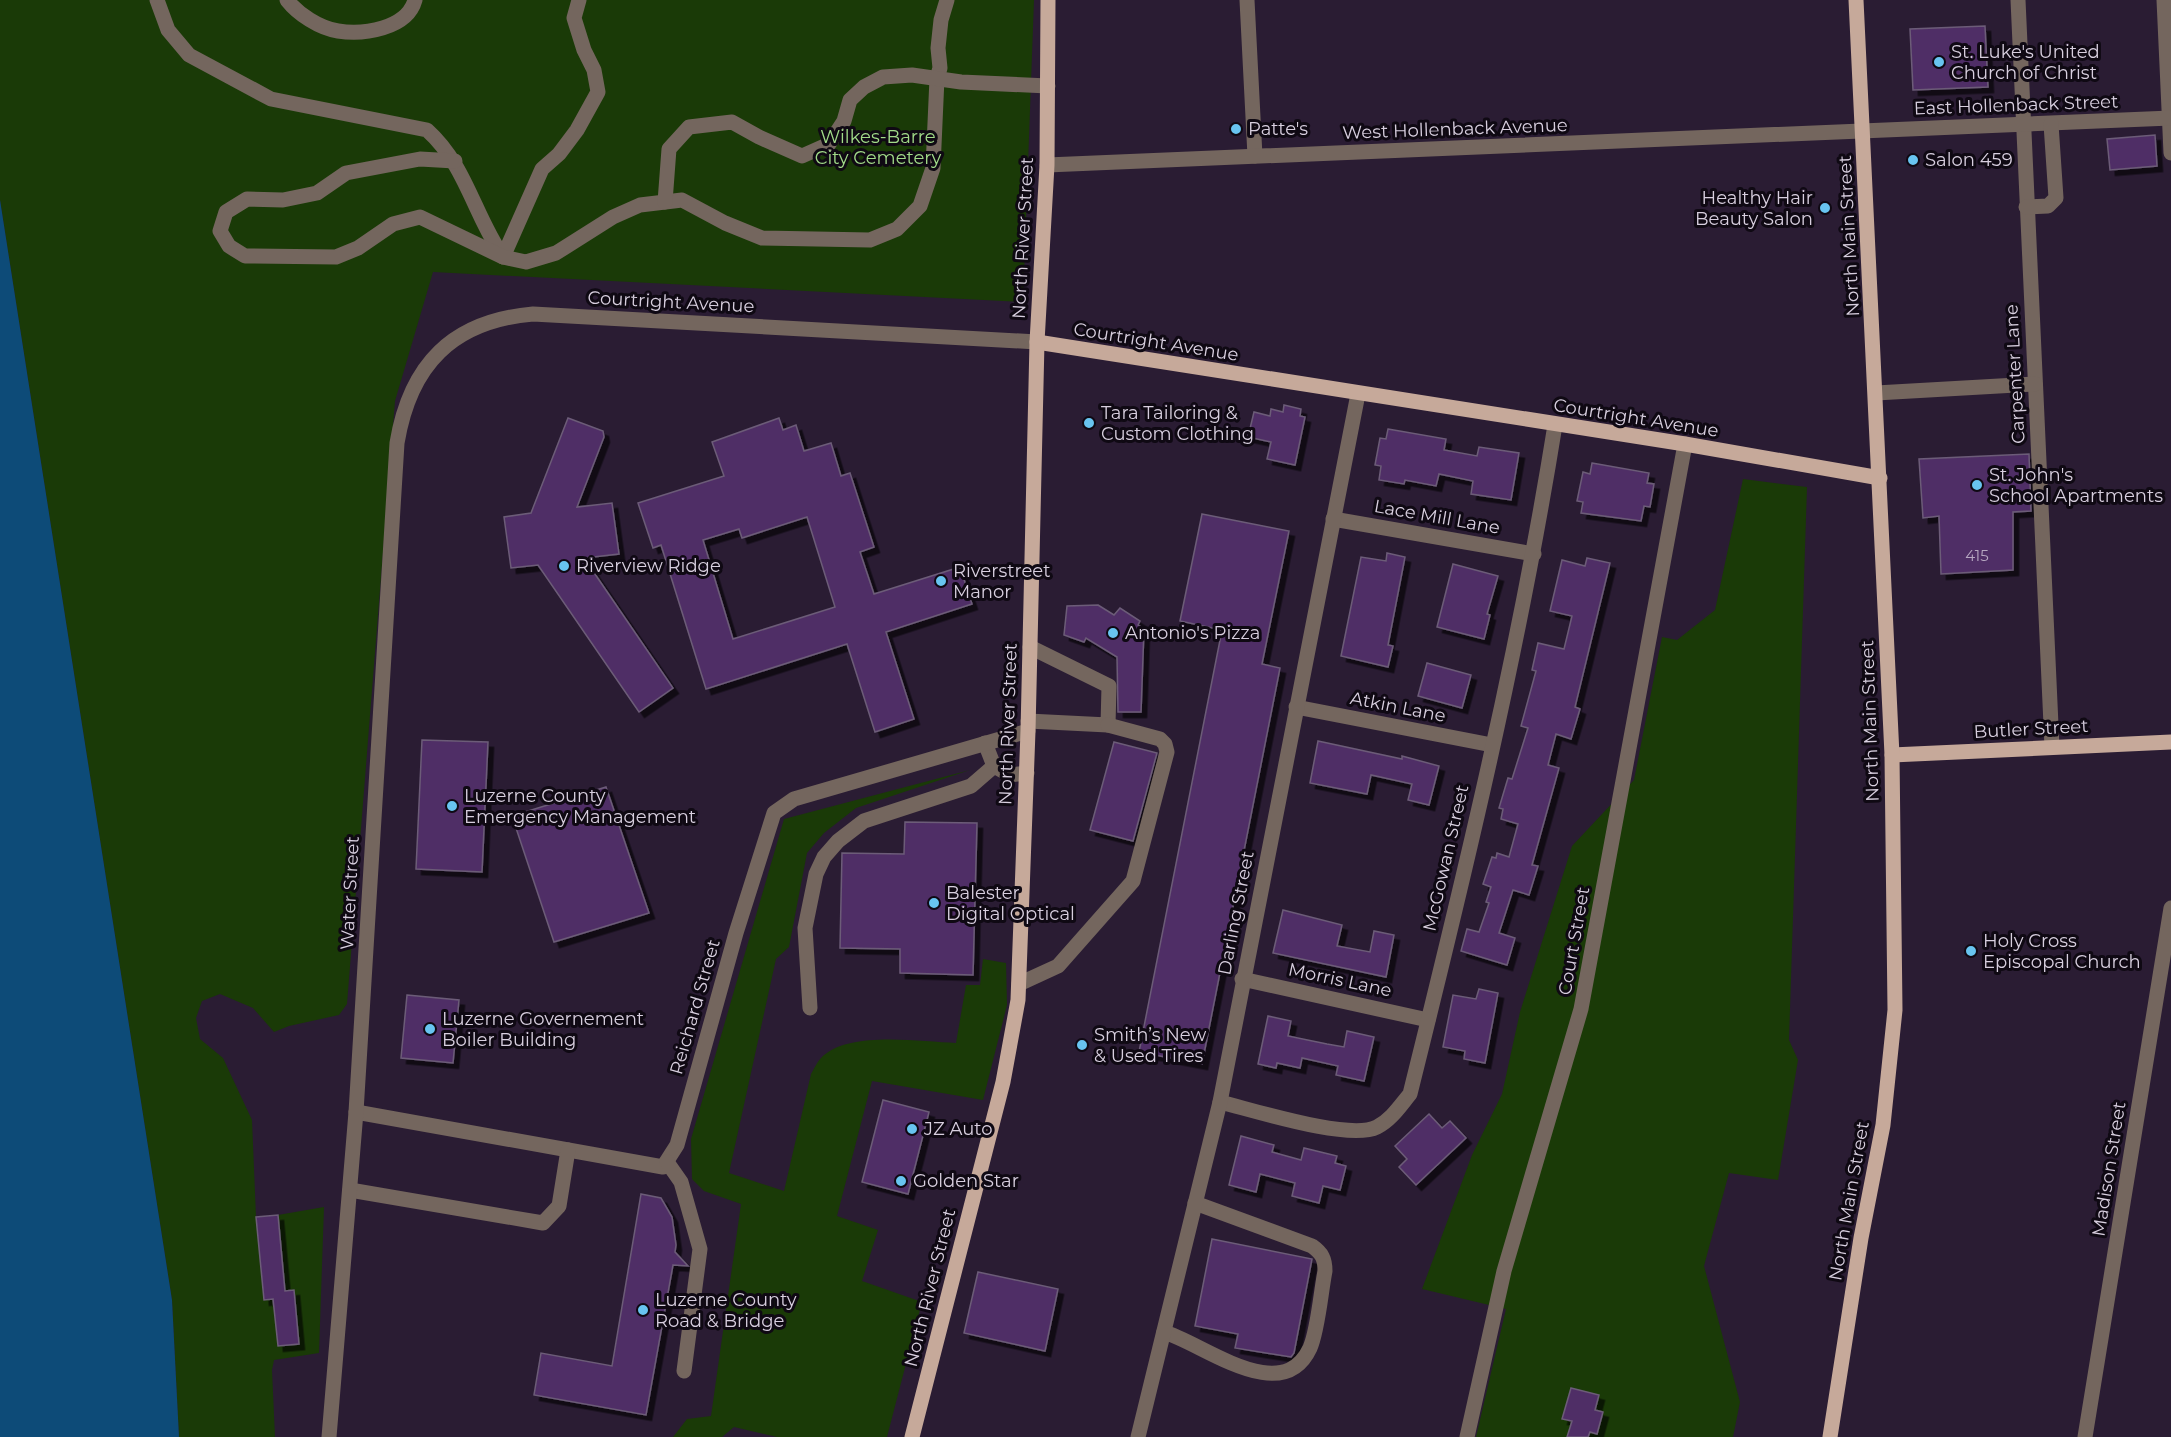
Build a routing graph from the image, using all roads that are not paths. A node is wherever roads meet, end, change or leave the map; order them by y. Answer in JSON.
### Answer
{"nodes":[{"id":1,"x":158,"y":0,"type":"edge"},
{"id":2,"x":287,"y":0,"type":"edge"},
{"id":3,"x":414,"y":0,"type":"edge"},
{"id":4,"x":579,"y":0,"type":"edge"},
{"id":5,"x":947,"y":0,"type":"edge"},
{"id":6,"x":1048,"y":0,"type":"edge"},
{"id":7,"x":1247,"y":0,"type":"edge"},
{"id":8,"x":1856,"y":0,"type":"edge"},
{"id":9,"x":2018,"y":0,"type":"edge"},
{"id":10,"x":2164,"y":0,"type":"edge"},
{"id":11,"x":937,"y":78,"type":"junction"},
{"id":12,"x":1048,"y":86,"type":"junction"},
{"id":13,"x":2170,"y":118,"type":"edge"},
{"id":14,"x":2051,"y":124,"type":"junction"},
{"id":15,"x":2022,"y":125,"type":"junction"},
{"id":16,"x":1863,"y":131,"type":"junction"},
{"id":17,"x":2171,"y":153,"type":"edge"},
{"id":18,"x":1255,"y":156,"type":"junction"},
{"id":19,"x":455,"y":161,"type":"junction"},
{"id":20,"x":1047,"y":165,"type":"junction"},
{"id":21,"x":665,"y":202,"type":"junction"},
{"id":22,"x":2026,"y":207,"type":"junction"},
{"id":23,"x":503,"y":257,"type":"junction"},
{"id":24,"x":1037,"y":342,"type":"junction"},
{"id":25,"x":432,"y":359,"type":"joint"},
{"id":26,"x":2035,"y":384,"type":"junction"},
{"id":27,"x":1876,"y":393,"type":"junction"},
{"id":28,"x":1358,"y":394,"type":"junction"},
{"id":29,"x":1555,"y":425,"type":"junction"},
{"id":30,"x":1685,"y":444,"type":"junction"},
{"id":31,"x":1880,"y":478,"type":"junction"},
{"id":32,"x":1333,"y":519,"type":"junction"},
{"id":33,"x":1534,"y":554,"type":"junction"},
{"id":34,"x":1030,"y":647,"type":"junction"},
{"id":35,"x":1296,"y":707,"type":"junction"},
{"id":36,"x":1108,"y":724,"type":"junction"},
{"id":37,"x":1028,"y":726,"type":"junction"},
{"id":38,"x":2171,"y":742,"type":"edge"},
{"id":39,"x":985,"y":743,"type":"junction"},
{"id":40,"x":1492,"y":745,"type":"junction"},
{"id":41,"x":2052,"y":747,"type":"junction"},
{"id":42,"x":1892,"y":755,"type":"junction"},
{"id":43,"x":994,"y":766,"type":"junction"},
{"id":44,"x":1027,"y":773,"type":"junction"},
{"id":45,"x":2171,"y":908,"type":"edge"},
{"id":46,"x":1242,"y":979,"type":"junction"},
{"id":47,"x":1019,"y":984,"type":"junction"},
{"id":48,"x":810,"y":1008,"type":"dead end"},
{"id":49,"x":1428,"y":1020,"type":"junction"},
{"id":50,"x":1220,"y":1101,"type":"junction"},
{"id":51,"x":356,"y":1112,"type":"junction"},
{"id":52,"x":568,"y":1150,"type":"junction"},
{"id":53,"x":667,"y":1162,"type":"junction"},
{"id":54,"x":350,"y":1190,"type":"junction"},
{"id":55,"x":1195,"y":1203,"type":"junction"},
{"id":56,"x":1164,"y":1332,"type":"junction"},
{"id":57,"x":684,"y":1371,"type":"dead end"},
{"id":58,"x":329,"y":1437,"type":"edge"},
{"id":59,"x":912,"y":1437,"type":"edge"},
{"id":60,"x":1138,"y":1437,"type":"edge"},
{"id":61,"x":1467,"y":1437,"type":"edge"},
{"id":62,"x":1830,"y":1437,"type":"edge"},
{"id":63,"x":2085,"y":1437,"type":"edge"}],
"edges":[{"from":1,"to":19,"type":"street"},
{"from":2,"to":3,"type":"street"},
{"from":4,"to":23,"type":"street"},
{"from":5,"to":11,"type":"street"},
{"from":6,"to":12,"type":"main road","name":"North River Street"},
{"from":7,"to":18,"type":"street"},
{"from":8,"to":16,"type":"main road","name":"North Main Street"},
{"from":9,"to":15,"type":"street","name":"Carpenter Lane"},
{"from":10,"to":13,"type":"street"},
{"from":11,"to":12,"type":"street"},
{"from":11,"to":21,"type":"street"},
{"from":11,"to":21,"type":"street"},
{"from":12,"to":20,"type":"main road","name":"North River Street"},
{"from":13,"to":14,"type":"street","name":"East Hollenback Street"},
{"from":13,"to":17,"type":"street"},
{"from":14,"to":15,"type":"street","name":"East Hollenback Street"},
{"from":14,"to":22,"type":"street"},
{"from":15,"to":16,"type":"street","name":"East Hollenback Street"},
{"from":15,"to":22,"type":"street","name":"Carpenter Lane"},
{"from":16,"to":18,"type":"street","name":"West Hollenback Avenue"},
{"from":16,"to":27,"type":"main road","name":"North Main Street"},
{"from":18,"to":20,"type":"street","name":"West Hollenback Avenue"},
{"from":19,"to":23,"type":"street"},
{"from":19,"to":23,"type":"street"},
{"from":20,"to":24,"type":"main road","name":"North River Street"},
{"from":21,"to":23,"type":"street"},
{"from":22,"to":26,"type":"street","name":"Carpenter Lane"},
{"from":24,"to":25,"type":"street","name":"Courtright Avenue"},
{"from":24,"to":28,"type":"main road","name":"Courtright Avenue"},
{"from":24,"to":34,"type":"main road","name":"North River Street"},
{"from":25,"to":51,"type":"street","name":"Water Street"},
{"from":26,"to":27,"type":"street"},
{"from":26,"to":41,"type":"street","name":"Carpenter Lane"},
{"from":27,"to":31,"type":"main road","name":"North Main Street"},
{"from":28,"to":29,"type":"main road","name":"Courtright Avenue"},
{"from":28,"to":32,"type":"street","name":"Darling Street"},
{"from":29,"to":30,"type":"main road","name":"Courtright Avenue"},
{"from":29,"to":33,"type":"street","name":"McGowan Street"},
{"from":30,"to":31,"type":"main road","name":"Courtright Avenue"},
{"from":30,"to":61,"type":"street","name":"Court Street"},
{"from":31,"to":42,"type":"main road","name":"North Main Street"},
{"from":32,"to":33,"type":"street","name":"Lace Mill Lane"},
{"from":32,"to":35,"type":"street","name":"Darling Street"},
{"from":33,"to":40,"type":"street","name":"McGowan Street"},
{"from":34,"to":36,"type":"street"},
{"from":34,"to":37,"type":"main road","name":"North River Street"},
{"from":35,"to":40,"type":"street","name":"Atkin Lane"},
{"from":35,"to":46,"type":"street","name":"Darling Street"},
{"from":36,"to":37,"type":"street","name":"Reichard Street"},
{"from":36,"to":47,"type":"street","name":"Reichard Street"},
{"from":37,"to":39,"type":"street","name":"Reichard Street"},
{"from":37,"to":44,"type":"main road","name":"North River Street"},
{"from":38,"to":41,"type":"main road","name":"Butler Street"},
{"from":39,"to":43,"type":"street"},
{"from":39,"to":53,"type":"street","name":"Reichard Street"},
{"from":40,"to":49,"type":"street","name":"McGowan Street"},
{"from":41,"to":42,"type":"main road","name":"Butler Street"},
{"from":42,"to":62,"type":"main road","name":"North Main Street"},
{"from":43,"to":44,"type":"street"},
{"from":43,"to":48,"type":"street"},
{"from":44,"to":47,"type":"main road","name":"North River Street"},
{"from":45,"to":63,"type":"street","name":"Madison Street"},
{"from":46,"to":49,"type":"street","name":"Morris Lane"},
{"from":46,"to":50,"type":"street","name":"Darling Street"},
{"from":47,"to":59,"type":"main road","name":"North River Street"},
{"from":49,"to":50,"type":"street","name":"McGowan Street"},
{"from":50,"to":55,"type":"street","name":"Darling Street"},
{"from":51,"to":52,"type":"street"},
{"from":51,"to":54,"type":"street","name":"Water Street"},
{"from":52,"to":53,"type":"street"},
{"from":52,"to":54,"type":"street"},
{"from":53,"to":57,"type":"street"},
{"from":54,"to":58,"type":"street","name":"Water Street"},
{"from":55,"to":56,"type":"street","name":"Darling Street"},
{"from":55,"to":56,"type":"street"},
{"from":56,"to":60,"type":"street","name":"Darling Street"}]}
